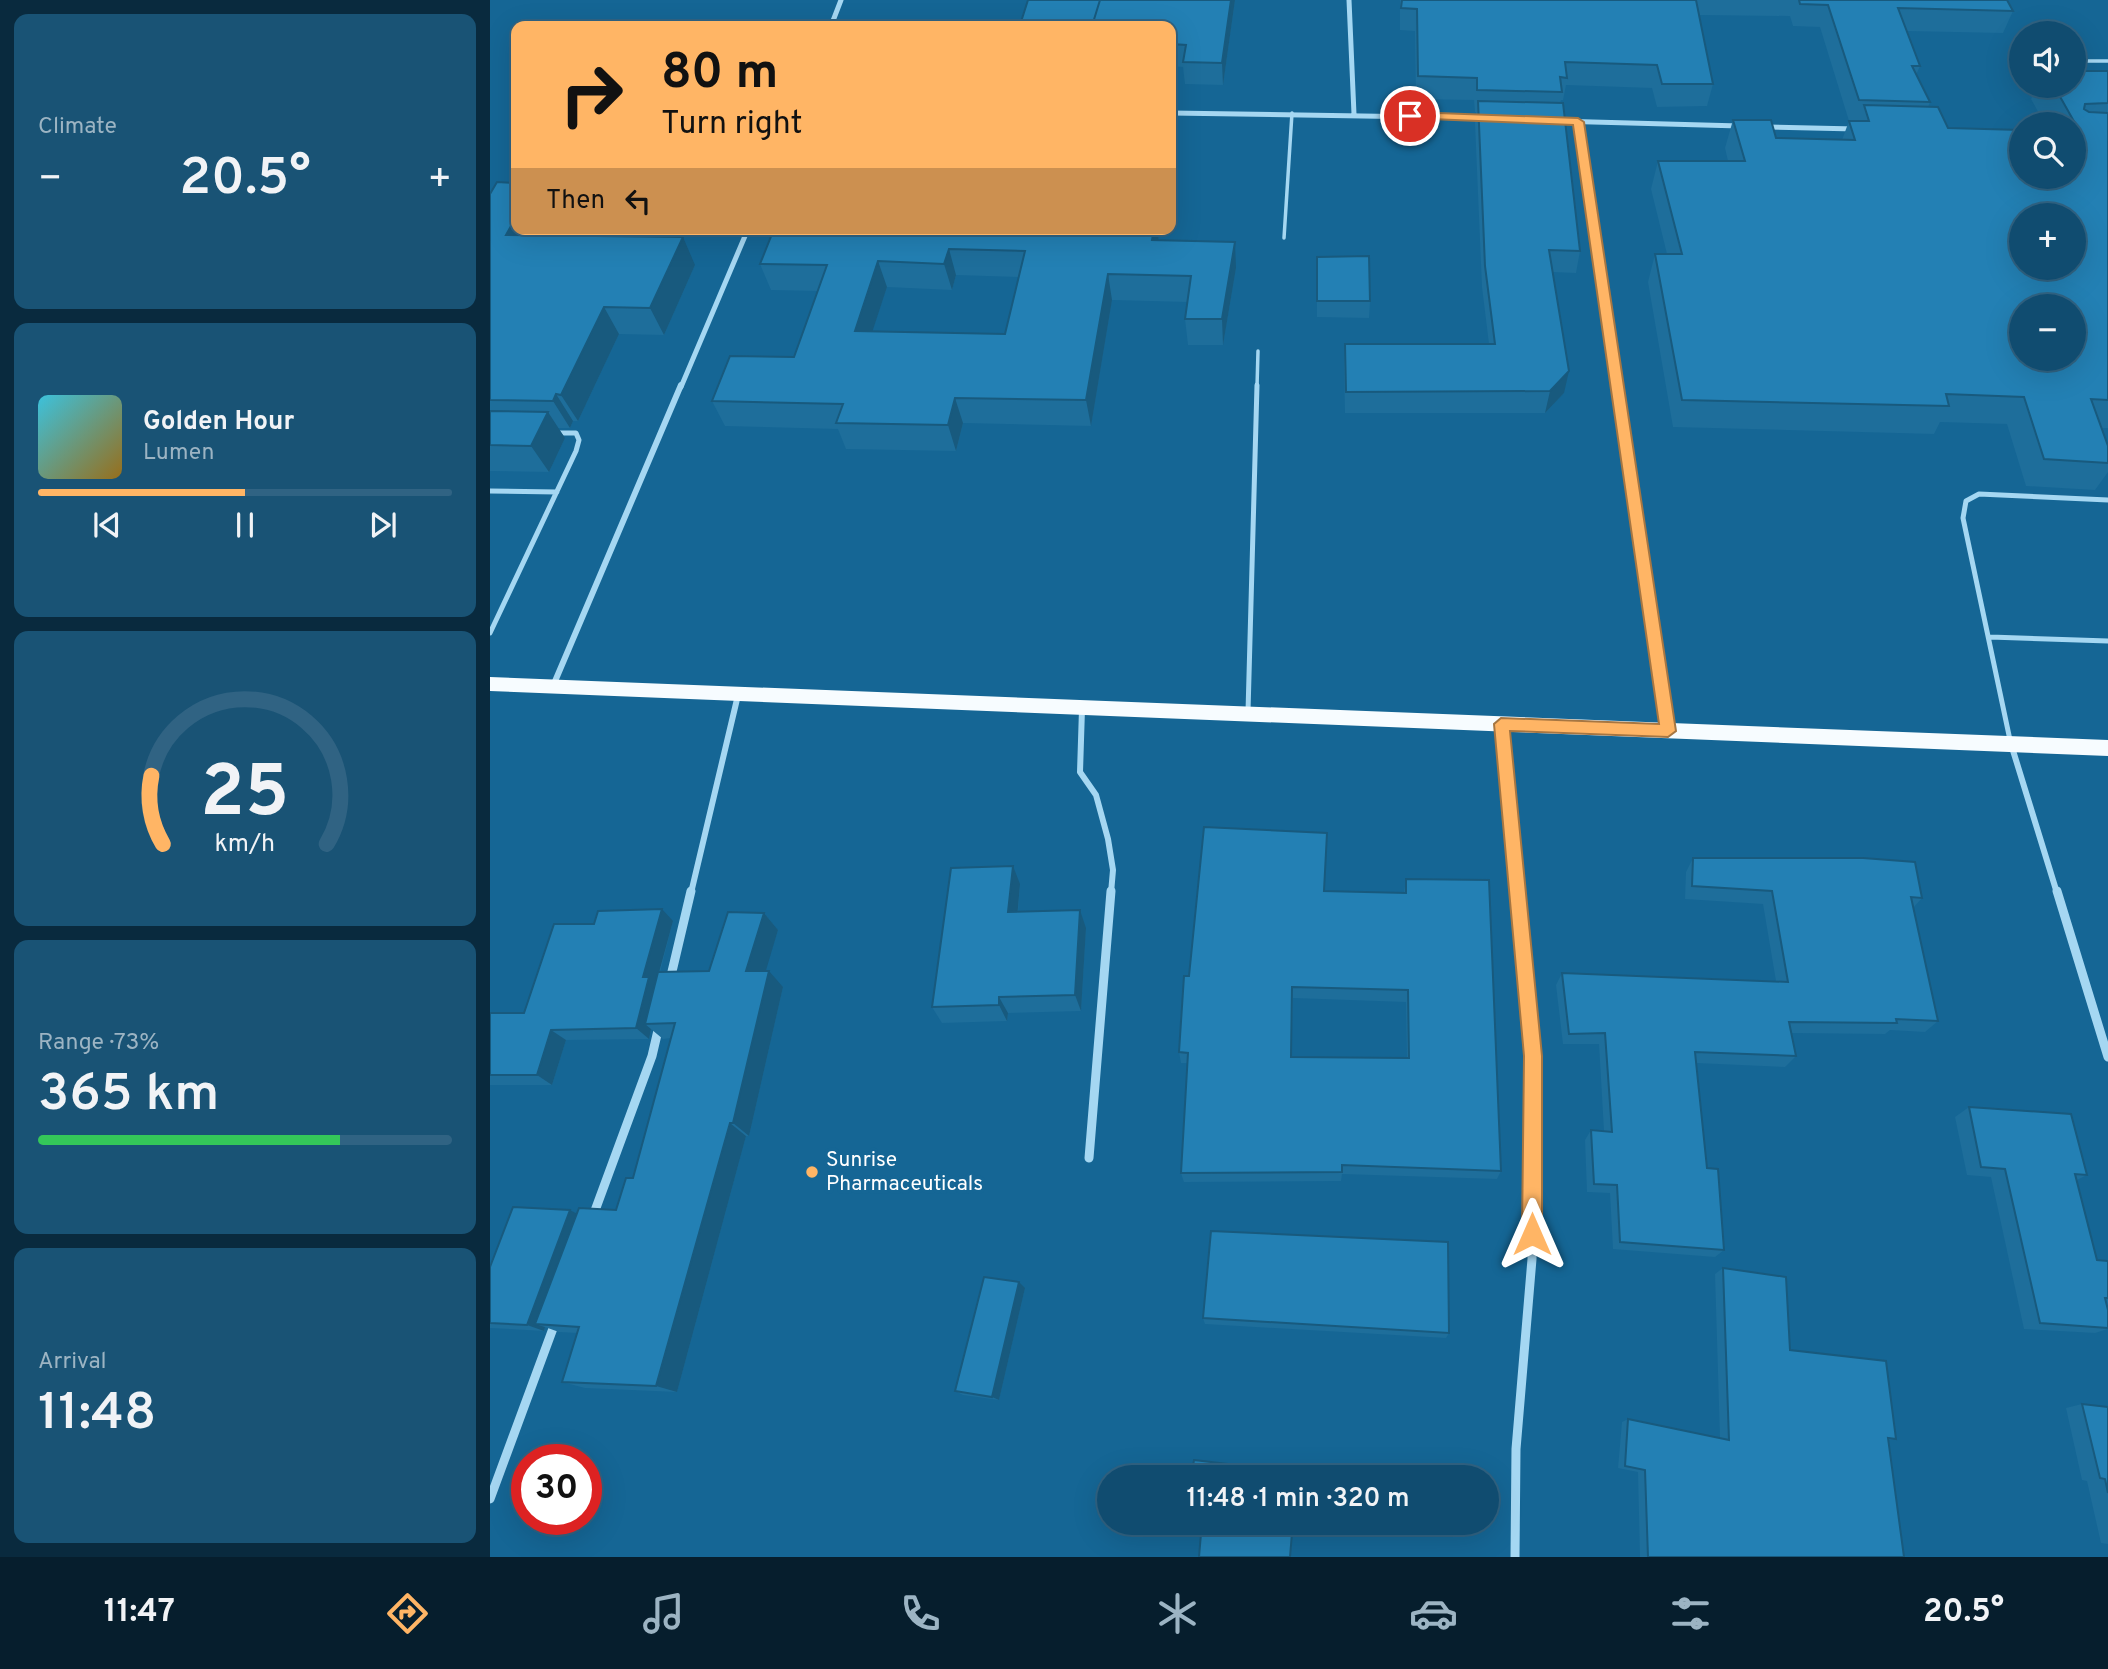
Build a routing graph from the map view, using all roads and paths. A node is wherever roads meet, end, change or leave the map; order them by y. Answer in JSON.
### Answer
{"nodes":[{"id":1,"x":841,"y":0,"type":"edge"},
{"id":2,"x":1349,"y":0,"type":"edge"},
{"id":3,"x":833,"y":21,"type":"edge"},
{"id":4,"x":2086,"y":61,"type":"edge"},
{"id":5,"x":2108,"y":61,"type":"edge"},
{"id":6,"x":1176,"y":113,"type":"edge"},
{"id":7,"x":1292,"y":113,"type":"junction"},
{"id":8,"x":1354,"y":114,"type":"junction"},
{"id":9,"x":1494,"y":119,"type":"edge"},
{"id":10,"x":1550,"y":121,"type":"edge"},
{"id":11,"x":1578,"y":122,"type":"junction"},
{"id":12,"x":1744,"y":126,"type":"edge"},
{"id":13,"x":1758,"y":126,"type":"edge"},
{"id":14,"x":1869,"y":129,"type":"edge"},
{"id":15,"x":745,"y":235,"type":"edge"},
{"id":16,"x":1284,"y":238,"type":"dead end"},
{"id":17,"x":1258,"y":351,"type":"dead end"},
{"id":18,"x":551,"y":433,"type":"edge"},
{"id":19,"x":490,"y":491,"type":"edge"},
{"id":20,"x":557,"y":492,"type":"junction"},
{"id":21,"x":2108,"y":500,"type":"edge"},
{"id":22,"x":490,"y":633,"type":"edge"},
{"id":23,"x":1990,"y":637,"type":"junction"},
{"id":24,"x":2108,"y":641,"type":"edge"},
{"id":25,"x":490,"y":684,"type":"edge"},
{"id":26,"x":552,"y":687,"type":"junction"},
{"id":27,"x":738,"y":695,"type":"junction"},
{"id":28,"x":1082,"y":709,"type":"junction"},
{"id":29,"x":1248,"y":715,"type":"junction"},
{"id":30,"x":1501,"y":724,"type":"junction"},
{"id":31,"x":1668,"y":731,"type":"junction"},
{"id":32,"x":2011,"y":743,"type":"junction"},
{"id":33,"x":2108,"y":748,"type":"edge"},
{"id":34,"x":668,"y":989,"type":"edge"},
{"id":35,"x":661,"y":1016,"type":"edge"},
{"id":36,"x":2108,"y":1057,"type":"edge"},
{"id":37,"x":1089,"y":1158,"type":"dead end"},
{"id":38,"x":590,"y":1226,"type":"edge"},
{"id":39,"x":557,"y":1317,"type":"edge"},
{"id":40,"x":490,"y":1499,"type":"edge"},
{"id":41,"x":1515,"y":1557,"type":"edge"}],
"edges":[{"from":1,"to":3,"type":"street"},
{"from":2,"to":8,"type":"street"},
{"from":4,"to":5,"type":"lane"},
{"from":6,"to":7,"type":"street"},
{"from":7,"to":8,"type":"street"},
{"from":7,"to":16,"type":"lane"},
{"from":8,"to":9,"type":"street"},
{"from":10,"to":11,"type":"street"},
{"from":11,"to":12,"type":"street"},
{"from":11,"to":31,"type":"street"},
{"from":13,"to":14,"type":"street"},
{"from":15,"to":26,"type":"street"},
{"from":17,"to":29,"type":"lane"},
{"from":18,"to":20,"type":"lane"},
{"from":19,"to":20,"type":"lane"},
{"from":20,"to":22,"type":"lane"},
{"from":21,"to":23,"type":"lane"},
{"from":23,"to":24,"type":"lane"},
{"from":23,"to":32,"type":"lane"},
{"from":25,"to":26,"type":"highway"},
{"from":26,"to":27,"type":"highway"},
{"from":27,"to":28,"type":"highway"},
{"from":27,"to":34,"type":"street"},
{"from":28,"to":29,"type":"highway"},
{"from":28,"to":37,"type":"street"},
{"from":29,"to":30,"type":"highway"},
{"from":30,"to":31,"type":"highway"},
{"from":30,"to":41,"type":"street"},
{"from":31,"to":32,"type":"highway"},
{"from":32,"to":33,"type":"highway"},
{"from":32,"to":36,"type":"street"},
{"from":35,"to":38,"type":"street"},
{"from":39,"to":40,"type":"street"}]}
